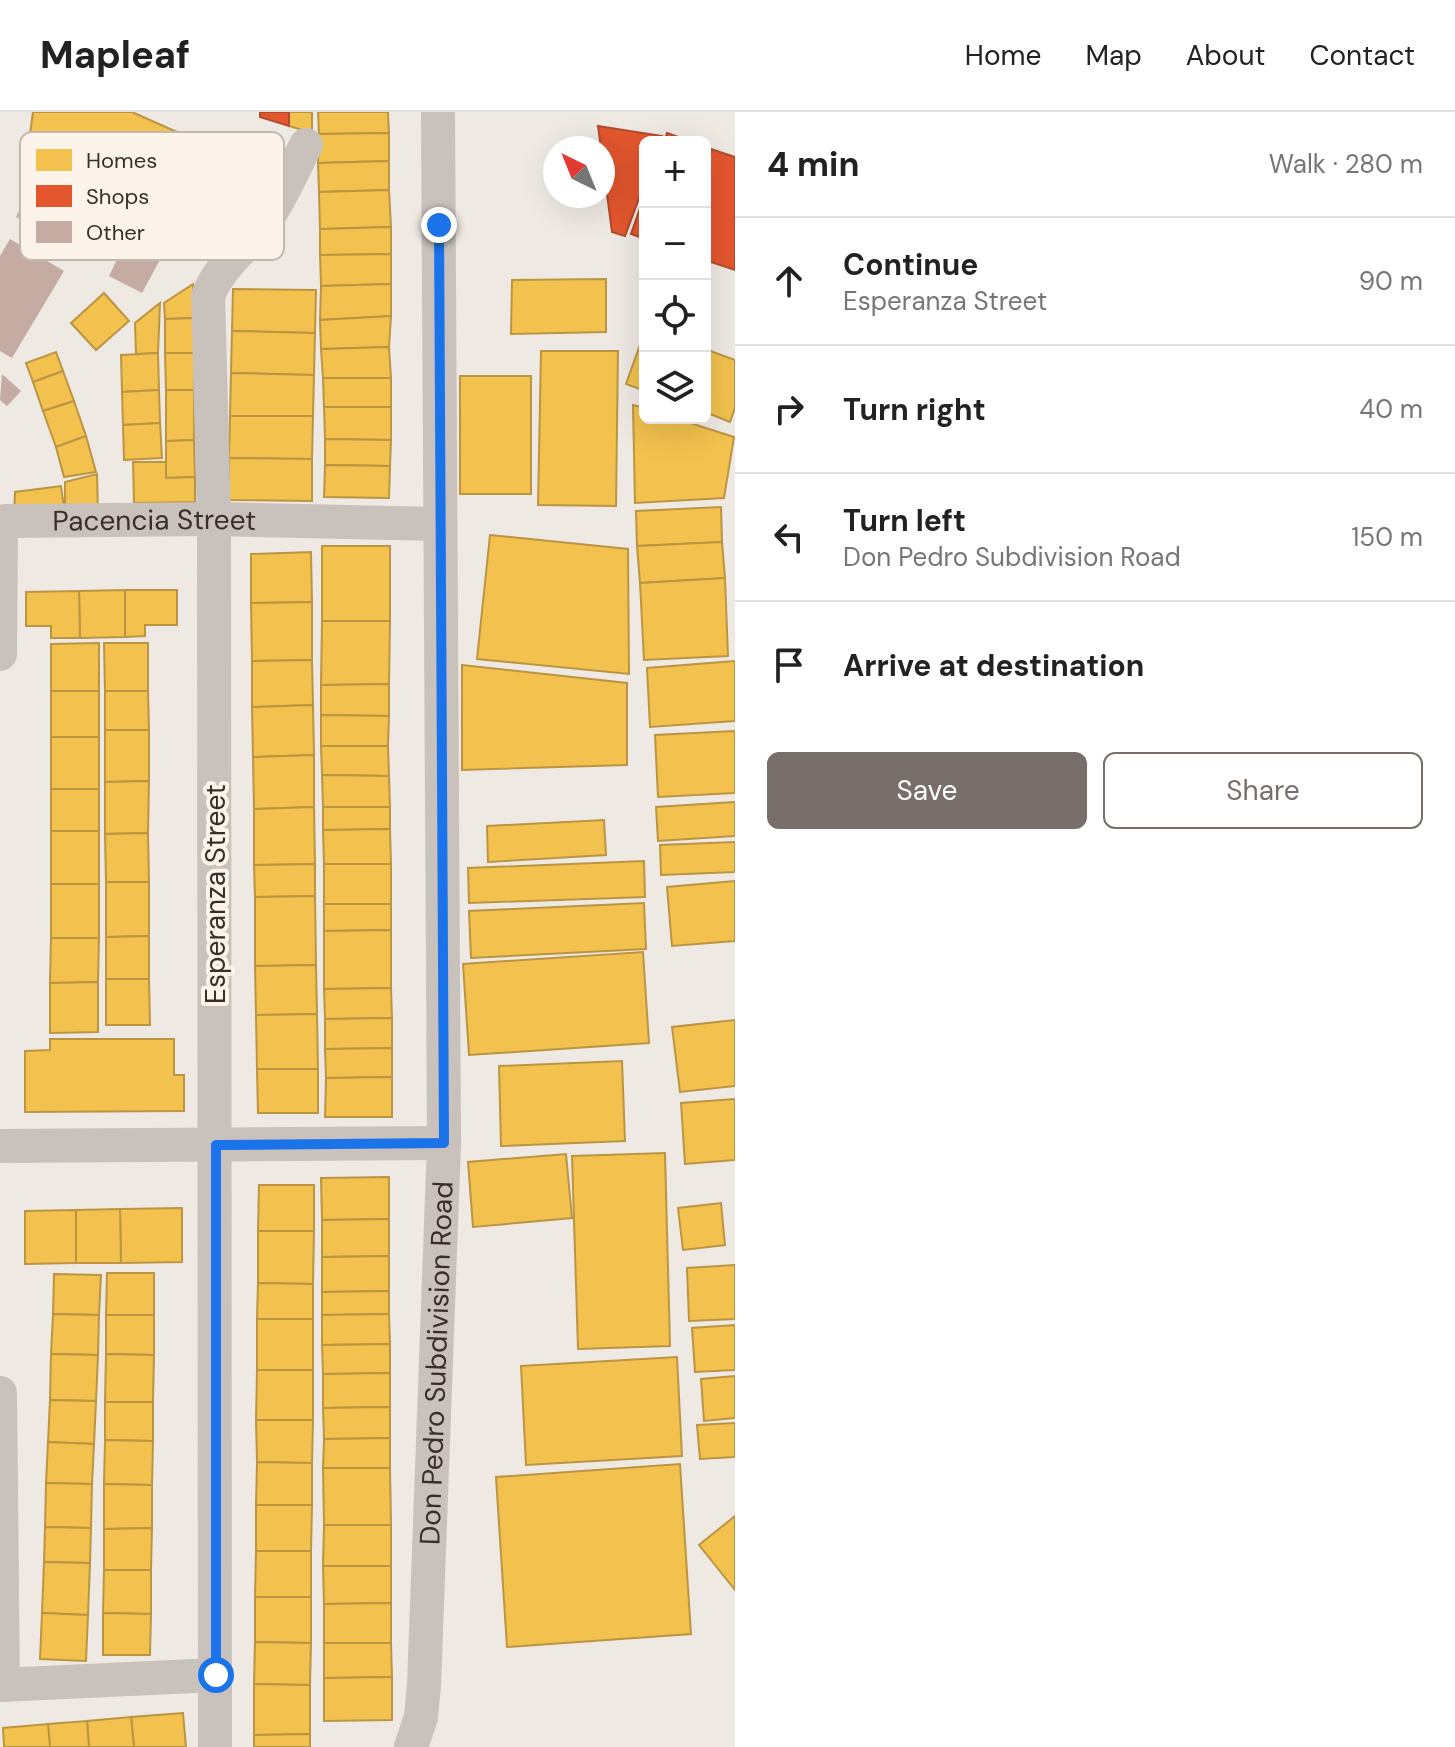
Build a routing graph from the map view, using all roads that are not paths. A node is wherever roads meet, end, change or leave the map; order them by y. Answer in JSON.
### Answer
{"nodes":[{"id":1,"x":438,"y":112,"type":"edge"},
{"id":2,"x":306,"y":145,"type":"dead end"},
{"id":3,"x":284,"y":188,"type":"edge"},
{"id":4,"x":232,"y":260,"type":"edge"},
{"id":5,"x":214,"y":519,"type":"junction"},
{"id":6,"x":440,"y":524,"type":"junction"},
{"id":7,"x":0,"y":654,"type":"edge"},
{"id":8,"x":444,"y":1143,"type":"junction"},
{"id":9,"x":216,"y":1145,"type":"junction"},
{"id":10,"x":0,"y":1146,"type":"edge"},
{"id":11,"x":0,"y":1393,"type":"edge"},
{"id":12,"x":216,"y":1675,"type":"junction"},
{"id":13,"x":2,"y":1685,"type":"edge"},
{"id":14,"x":215,"y":1747,"type":"edge"},
{"id":15,"x":411,"y":1747,"type":"edge"}],
"edges":[{"from":1,"to":6,"type":"street","name":"Don Pedro Subdivision Road"},
{"from":2,"to":3,"type":"street","name":"Esperanza Street"},
{"from":4,"to":5,"type":"street","name":"Esperanza Street"},
{"from":5,"to":6,"type":"street","name":"Pacencia Street"},
{"from":5,"to":7,"type":"street","name":"Pacencia Street"},
{"from":5,"to":9,"type":"street","name":"Esperanza Street"},
{"from":6,"to":8,"type":"street","name":"Don Pedro Subdivision Road"},
{"from":8,"to":9,"type":"street"},
{"from":8,"to":15,"type":"street","name":"Don Pedro Subdivision Road"},
{"from":9,"to":10,"type":"street"},
{"from":9,"to":12,"type":"street","name":"Esperanza Street"},
{"from":11,"to":13,"type":"street"},
{"from":12,"to":13,"type":"street"},
{"from":12,"to":14,"type":"street","name":"Esperanza Street"}]}
